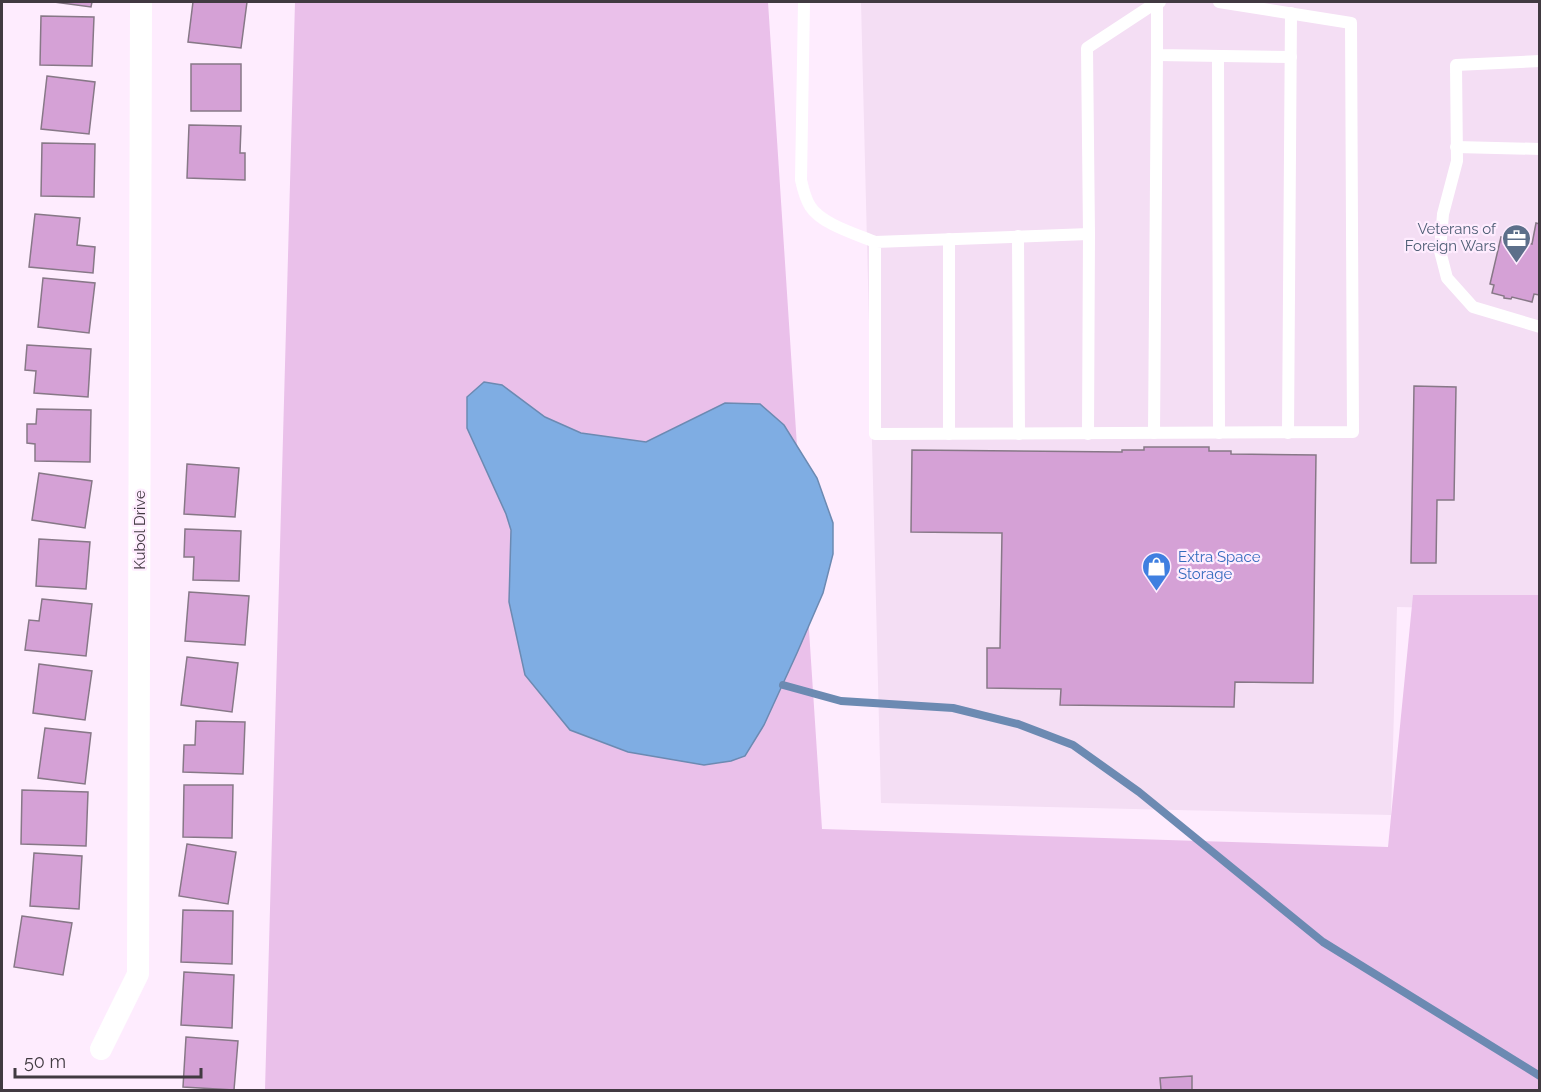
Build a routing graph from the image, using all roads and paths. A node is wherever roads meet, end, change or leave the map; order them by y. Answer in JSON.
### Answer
{"nodes":[{"id":1,"x":141,"y":2,"type":"edge"},
{"id":2,"x":804,"y":2,"type":"edge"},
{"id":3,"x":1158,"y":2,"type":"edge"},
{"id":4,"x":1219,"y":2,"type":"edge"},
{"id":5,"x":1291,"y":13,"type":"junction"},
{"id":6,"x":1157,"y":55,"type":"junction"},
{"id":7,"x":1218,"y":56,"type":"junction"},
{"id":8,"x":1291,"y":57,"type":"junction"},
{"id":9,"x":1539,"y":62,"type":"edge"},
{"id":10,"x":1456,"y":147,"type":"junction"},
{"id":11,"x":1539,"y":149,"type":"edge"},
{"id":12,"x":1089,"y":234,"type":"junction"},
{"id":13,"x":1018,"y":236,"type":"junction"},
{"id":14,"x":949,"y":239,"type":"junction"},
{"id":15,"x":875,"y":242,"type":"junction"},
{"id":16,"x":1539,"y":327,"type":"edge"},
{"id":17,"x":1154,"y":433,"type":"junction"},
{"id":18,"x":1219,"y":433,"type":"junction"},
{"id":19,"x":1288,"y":433,"type":"junction"},
{"id":20,"x":949,"y":434,"type":"junction"},
{"id":21,"x":1019,"y":434,"type":"junction"},
{"id":22,"x":1088,"y":434,"type":"junction"},
{"id":23,"x":101,"y":1049,"type":"dead end"}],
"edges":[{"from":1,"to":23,"type":"street","name":"Kubol Drive"},
{"from":2,"to":15,"type":"lane"},
{"from":3,"to":6,"type":"lane"},
{"from":3,"to":12,"type":"lane"},
{"from":4,"to":5,"type":"lane"},
{"from":5,"to":8,"type":"lane"},
{"from":5,"to":19,"type":"lane"},
{"from":6,"to":7,"type":"lane"},
{"from":6,"to":17,"type":"lane"},
{"from":7,"to":8,"type":"lane"},
{"from":7,"to":18,"type":"lane"},
{"from":8,"to":19,"type":"lane"},
{"from":9,"to":10,"type":"lane"},
{"from":10,"to":11,"type":"lane"},
{"from":10,"to":16,"type":"lane"},
{"from":12,"to":13,"type":"lane"},
{"from":12,"to":22,"type":"lane"},
{"from":13,"to":14,"type":"lane"},
{"from":13,"to":21,"type":"lane"},
{"from":14,"to":15,"type":"lane"},
{"from":14,"to":20,"type":"lane"},
{"from":15,"to":20,"type":"lane"},
{"from":17,"to":18,"type":"lane"},
{"from":17,"to":22,"type":"lane"},
{"from":18,"to":19,"type":"lane"},
{"from":20,"to":21,"type":"lane"},
{"from":21,"to":22,"type":"lane"}]}
